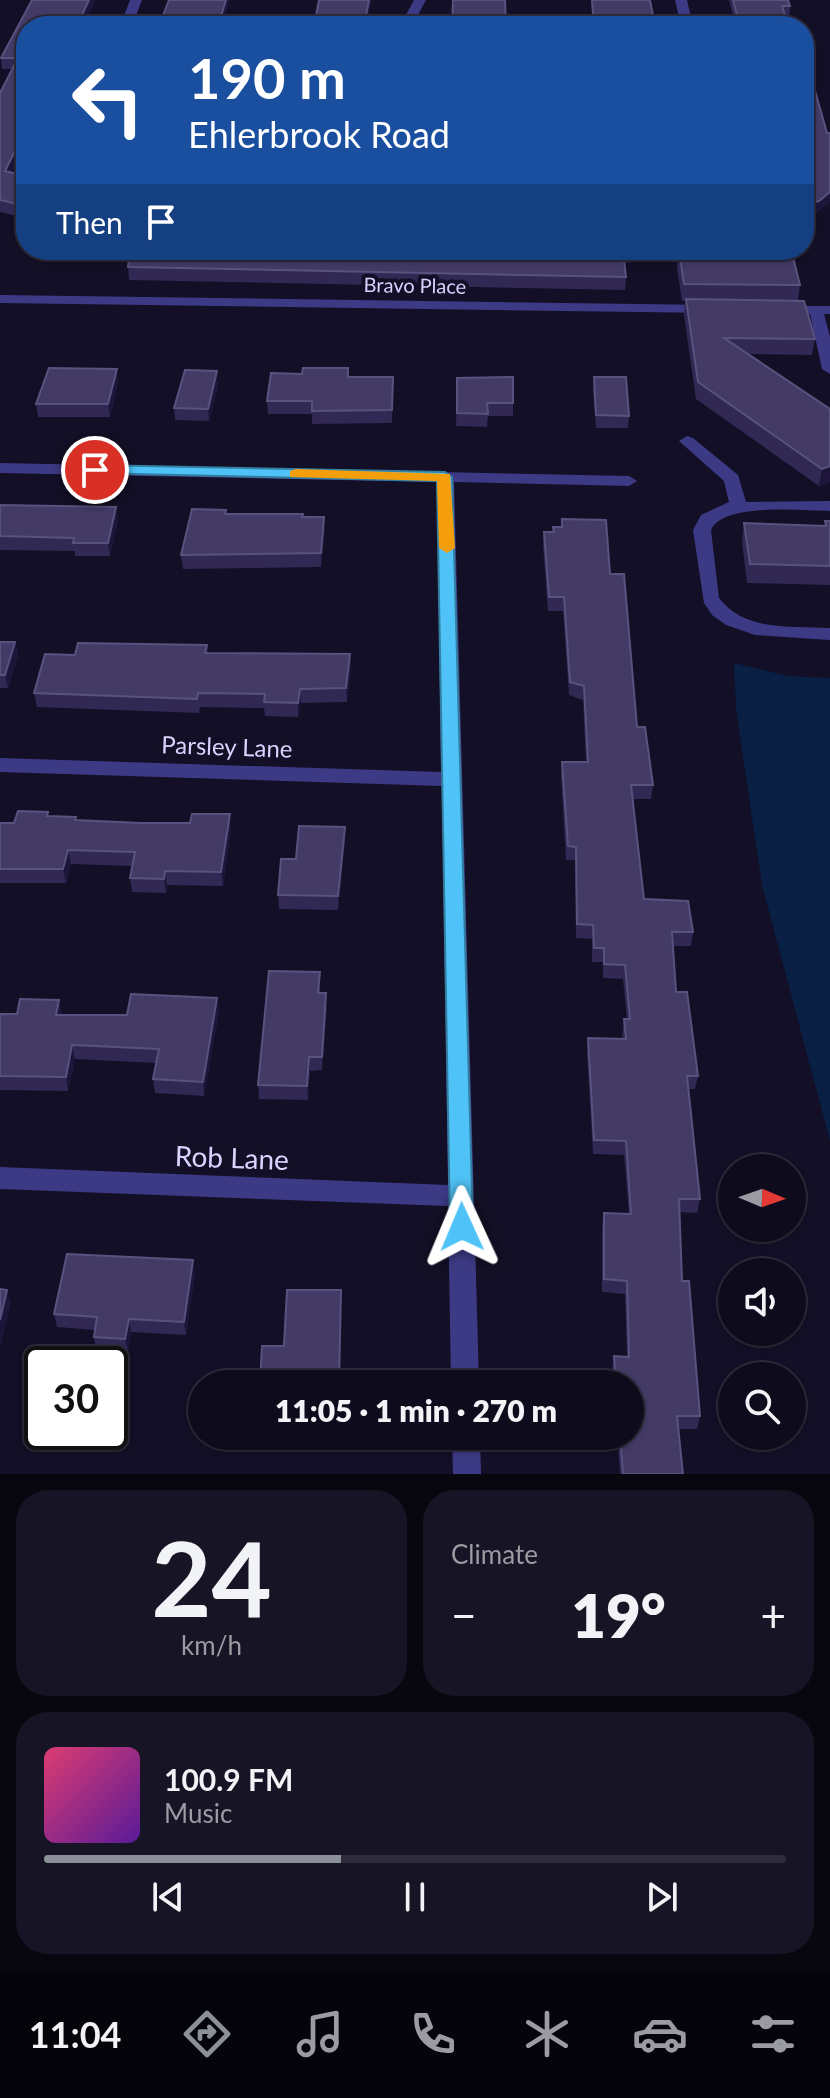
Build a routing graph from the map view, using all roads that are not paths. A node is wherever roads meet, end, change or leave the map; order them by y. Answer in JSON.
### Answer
{"nodes":[{"id":1,"x":0,"y":299,"type":"edge"},
{"id":2,"x":722,"y":309,"type":"edge"},
{"id":3,"x":769,"y":310,"type":"edge"},
{"id":4,"x":823,"y":310,"type":"edge"},
{"id":5,"x":830,"y":369,"type":"edge"},
{"id":6,"x":687,"y":441,"type":"dead end"},
{"id":7,"x":0,"y":468,"type":"edge"},
{"id":8,"x":445,"y":477,"type":"junction"},
{"id":9,"x":629,"y":481,"type":"dead end"},
{"id":10,"x":738,"y":505,"type":"junction"},
{"id":11,"x":830,"y":506,"type":"edge"},
{"id":12,"x":830,"y":634,"type":"edge"},
{"id":13,"x":0,"y":765,"type":"edge"},
{"id":14,"x":452,"y":779,"type":"junction"},
{"id":15,"x":0,"y":1178,"type":"edge"},
{"id":16,"x":461,"y":1196,"type":"junction"},
{"id":17,"x":465,"y":1370,"type":"edge"},
{"id":18,"x":466,"y":1450,"type":"edge"},
{"id":19,"x":467,"y":1474,"type":"edge"}],
"edges":[{"from":1,"to":2,"type":"street","name":"Bravo Place"},
{"from":3,"to":4,"type":"street"},
{"from":4,"to":5,"type":"street"},
{"from":6,"to":10,"type":"street"},
{"from":7,"to":8,"type":"street"},
{"from":8,"to":9,"type":"street"},
{"from":8,"to":14,"type":"street"},
{"from":10,"to":11,"type":"street"},
{"from":10,"to":12,"type":"street"},
{"from":13,"to":14,"type":"street","name":"Parsley Lane"},
{"from":14,"to":16,"type":"street"},
{"from":15,"to":16,"type":"street","name":"Rob Lane"},
{"from":16,"to":17,"type":"street"},
{"from":18,"to":19,"type":"street"}]}
